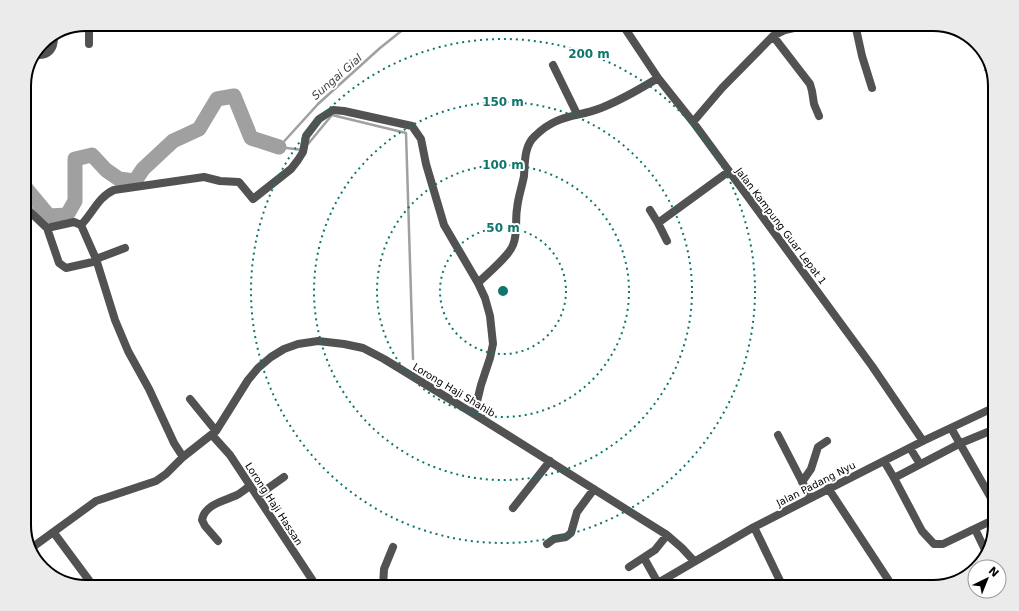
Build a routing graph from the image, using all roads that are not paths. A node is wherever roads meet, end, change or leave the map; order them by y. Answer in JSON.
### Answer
{"nodes":[{"id":1,"x":89,"y":31,"type":"edge"},
{"id":2,"x":627,"y":31,"type":"edge"},
{"id":3,"x":783,"y":31,"type":"edge"},
{"id":4,"x":857,"y":31,"type":"edge"},
{"id":5,"x":773,"y":36,"type":"junction"},
{"id":6,"x":54,"y":42,"type":"edge"},
{"id":7,"x":89,"y":44,"type":"dead end"},
{"id":8,"x":40,"y":56,"type":"edge"},
{"id":9,"x":553,"y":65,"type":"dead end"},
{"id":10,"x":658,"y":78,"type":"junction"},
{"id":11,"x":872,"y":88,"type":"dead end"},
{"id":12,"x":577,"y":114,"type":"junction"},
{"id":13,"x":819,"y":116,"type":"dead end"},
{"id":14,"x":693,"y":122,"type":"junction"},
{"id":15,"x":728,"y":172,"type":"junction"},
{"id":16,"x":650,"y":210,"type":"dead end"},
{"id":17,"x":31,"y":213,"type":"edge"},
{"id":18,"x":658,"y":223,"type":"junction"},
{"id":19,"x":81,"y":225,"type":"junction"},
{"id":20,"x":47,"y":228,"type":"junction"},
{"id":21,"x":667,"y":241,"type":"dead end"},
{"id":22,"x":125,"y":248,"type":"dead end"},
{"id":23,"x":96,"y":260,"type":"junction"},
{"id":24,"x":478,"y":283,"type":"junction"},
{"id":25,"x":190,"y":398,"type":"dead end"},
{"id":26,"x":988,"y":410,"type":"edge"},
{"id":27,"x":474,"y":414,"type":"junction"},
{"id":28,"x":951,"y":428,"type":"junction"},
{"id":29,"x":988,"y":432,"type":"edge"},
{"id":30,"x":214,"y":433,"type":"junction"},
{"id":31,"x":778,"y":436,"type":"dead end"},
{"id":32,"x":827,"y":441,"type":"dead end"},
{"id":33,"x":922,"y":441,"type":"junction"},
{"id":34,"x":961,"y":443,"type":"junction"},
{"id":35,"x":910,"y":448,"type":"junction"},
{"id":36,"x":183,"y":457,"type":"junction"},
{"id":37,"x":550,"y":461,"type":"junction"},
{"id":38,"x":884,"y":461,"type":"junction"},
{"id":39,"x":920,"y":464,"type":"junction"},
{"id":40,"x":284,"y":477,"type":"dead end"},
{"id":41,"x":894,"y":478,"type":"junction"},
{"id":42,"x":802,"y":482,"type":"junction"},
{"id":43,"x":250,"y":486,"type":"junction"},
{"id":44,"x":828,"y":488,"type":"junction"},
{"id":45,"x":594,"y":489,"type":"junction"},
{"id":46,"x":988,"y":492,"type":"edge"},
{"id":47,"x":257,"y":496,"type":"junction"},
{"id":48,"x":810,"y":497,"type":"junction"},
{"id":49,"x":513,"y":508,"type":"dead end"},
{"id":50,"x":988,"y":522,"type":"edge"},
{"id":51,"x":754,"y":527,"type":"junction"},
{"id":52,"x":975,"y":529,"type":"junction"},
{"id":53,"x":54,"y":532,"type":"junction"},
{"id":54,"x":667,"y":535,"type":"junction"},
{"id":55,"x":218,"y":540,"type":"dead end"},
{"id":56,"x":547,"y":544,"type":"dead end"},
{"id":57,"x":35,"y":546,"type":"edge"},
{"id":58,"x":393,"y":546,"type":"dead end"},
{"id":59,"x":984,"y":547,"type":"edge"},
{"id":60,"x":644,"y":558,"type":"junction"},
{"id":61,"x":694,"y":561,"type":"junction"},
{"id":62,"x":629,"y":567,"type":"dead end"},
{"id":63,"x":89,"y":580,"type":"edge"},
{"id":64,"x":312,"y":580,"type":"edge"},
{"id":65,"x":383,"y":580,"type":"edge"},
{"id":66,"x":652,"y":580,"type":"edge"},
{"id":67,"x":662,"y":580,"type":"edge"},
{"id":68,"x":780,"y":580,"type":"edge"},
{"id":69,"x":888,"y":580,"type":"edge"}],
"edges":[{"from":1,"to":7,"type":"street"},
{"from":2,"to":10,"type":"street","name":"Jalan Kampung Guar Lepat 1"},
{"from":3,"to":5,"type":"street"},
{"from":4,"to":11,"type":"street"},
{"from":5,"to":13,"type":"street"},
{"from":5,"to":14,"type":"street"},
{"from":6,"to":8,"type":"street"},
{"from":9,"to":12,"type":"street"},
{"from":10,"to":12,"type":"street"},
{"from":10,"to":14,"type":"street","name":"Jalan Kampung Guar Lepat 1"},
{"from":12,"to":24,"type":"street"},
{"from":14,"to":15,"type":"street","name":"Jalan Kampung Guar Lepat 1"},
{"from":15,"to":18,"type":"street"},
{"from":15,"to":33,"type":"street","name":"Jalan Kampung Guar Lepat 1"},
{"from":16,"to":18,"type":"street"},
{"from":17,"to":20,"type":"street"},
{"from":18,"to":21,"type":"street"},
{"from":19,"to":20,"type":"street"},
{"from":19,"to":23,"type":"street"},
{"from":19,"to":24,"type":"street"},
{"from":20,"to":23,"type":"street"},
{"from":22,"to":23,"type":"street"},
{"from":23,"to":36,"type":"street"},
{"from":24,"to":27,"type":"street"},
{"from":25,"to":30,"type":"street","name":"Lorong Haji Hassan"},
{"from":26,"to":28,"type":"street","name":"Jalan Padang Nyu"},
{"from":27,"to":30,"type":"street","name":"Lorong Haji Shahib"},
{"from":27,"to":37,"type":"street","name":"Lorong Haji Shahib"},
{"from":28,"to":33,"type":"street","name":"Jalan Padang Nyu"},
{"from":28,"to":34,"type":"street"},
{"from":29,"to":34,"type":"street"},
{"from":30,"to":36,"type":"street"},
{"from":30,"to":43,"type":"street","name":"Lorong Haji Hassan"},
{"from":31,"to":42,"type":"street"},
{"from":32,"to":42,"type":"street"},
{"from":33,"to":35,"type":"street","name":"Jalan Padang Nyu"},
{"from":34,"to":39,"type":"street"},
{"from":34,"to":46,"type":"street"},
{"from":35,"to":38,"type":"street","name":"Jalan Padang Nyu"},
{"from":35,"to":39,"type":"street"},
{"from":36,"to":53,"type":"street"},
{"from":37,"to":45,"type":"street","name":"Lorong Haji Shahib"},
{"from":37,"to":49,"type":"street"},
{"from":38,"to":41,"type":"street"},
{"from":38,"to":44,"type":"street","name":"Jalan Padang Nyu"},
{"from":39,"to":41,"type":"street"},
{"from":40,"to":47,"type":"street"},
{"from":41,"to":52,"type":"street"},
{"from":42,"to":48,"type":"street"},
{"from":43,"to":47,"type":"street","name":"Lorong Haji Hassan"},
{"from":43,"to":55,"type":"street"},
{"from":44,"to":48,"type":"street","name":"Jalan Padang Nyu"},
{"from":44,"to":69,"type":"street"},
{"from":45,"to":54,"type":"street","name":"Lorong Haji Shahib"},
{"from":45,"to":56,"type":"street"},
{"from":47,"to":64,"type":"street","name":"Lorong Haji Hassan"},
{"from":48,"to":51,"type":"street","name":"Jalan Padang Nyu"},
{"from":50,"to":52,"type":"street"},
{"from":51,"to":61,"type":"street","name":"Jalan Padang Nyu"},
{"from":51,"to":68,"type":"street"},
{"from":52,"to":59,"type":"street"},
{"from":53,"to":57,"type":"street"},
{"from":53,"to":63,"type":"street"},
{"from":54,"to":60,"type":"street"},
{"from":54,"to":61,"type":"street","name":"Lorong Haji Shahib"},
{"from":58,"to":65,"type":"street"},
{"from":60,"to":62,"type":"street"},
{"from":60,"to":66,"type":"street"},
{"from":61,"to":67,"type":"street","name":"Jalan Padang Nyu"}]}
